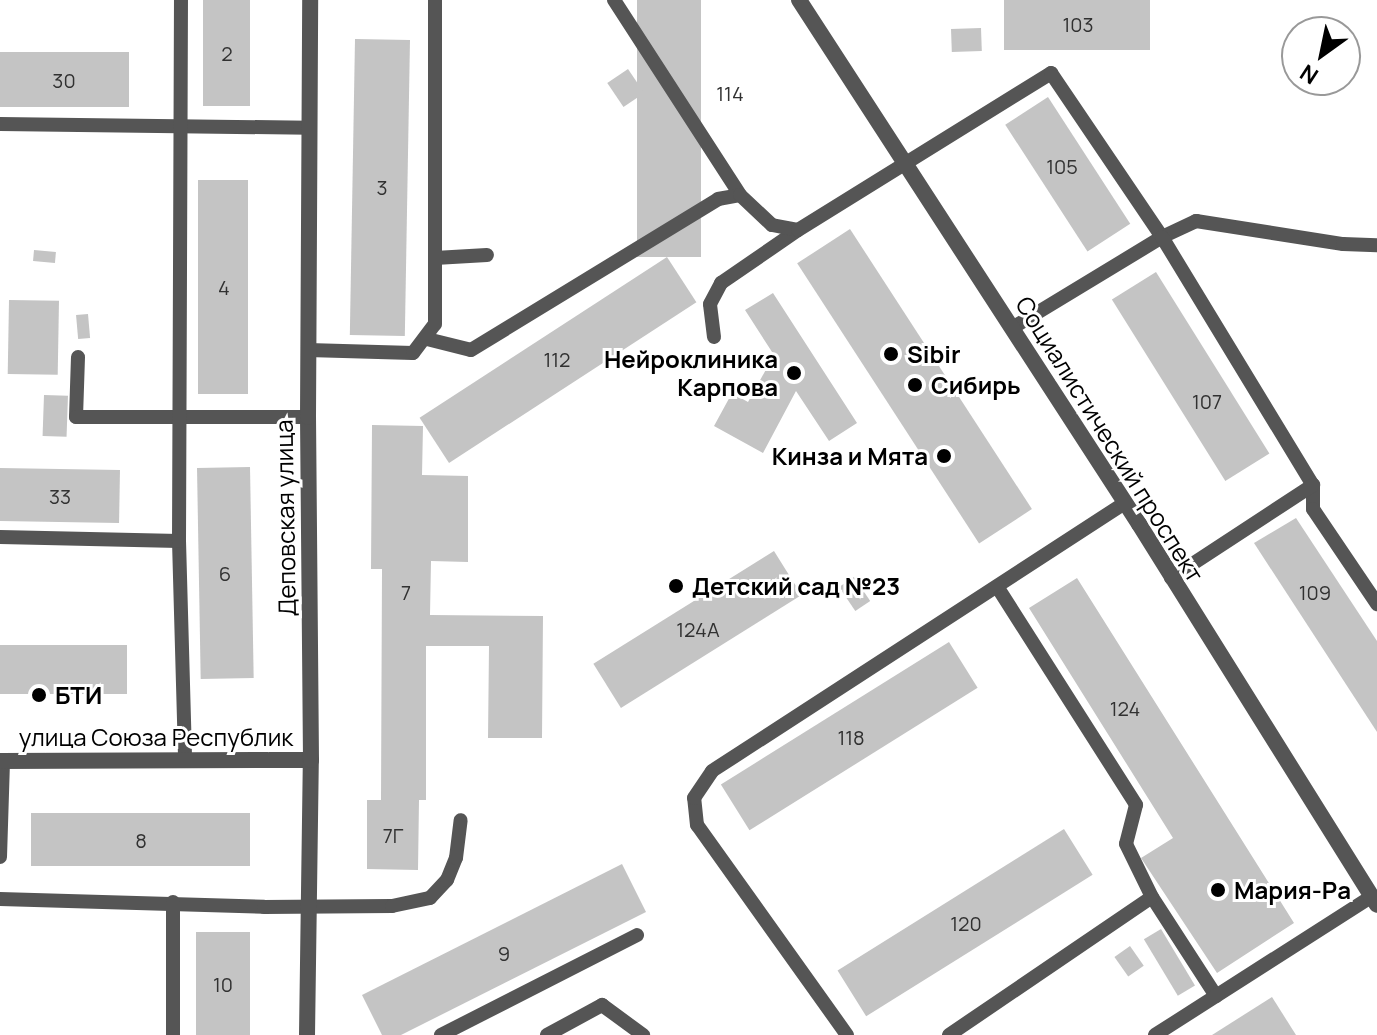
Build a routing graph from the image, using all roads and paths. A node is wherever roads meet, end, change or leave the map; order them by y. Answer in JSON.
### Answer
{"nodes":[{"id":1,"x":181,"y":0,"type":"edge"},
{"id":2,"x":310,"y":0,"type":"edge"},
{"id":3,"x":435,"y":0,"type":"edge"},
{"id":4,"x":614,"y":0,"type":"edge"},
{"id":5,"x":799,"y":0,"type":"edge"},
{"id":6,"x":0,"y":124,"type":"edge"},
{"id":7,"x":309,"y":128,"type":"junction"},
{"id":8,"x":182,"y":129,"type":"junction"},
{"id":9,"x":906,"y":165,"type":"junction"},
{"id":10,"x":740,"y":195,"type":"junction"},
{"id":11,"x":798,"y":230,"type":"junction"},
{"id":12,"x":1162,"y":237,"type":"junction"},
{"id":13,"x":1377,"y":245,"type":"edge"},
{"id":14,"x":487,"y":255,"type":"dead end"},
{"id":15,"x":435,"y":258,"type":"junction"},
{"id":16,"x":1012,"y":328,"type":"junction"},
{"id":17,"x":714,"y":337,"type":"dead end"},
{"id":18,"x":427,"y":339,"type":"junction"},
{"id":19,"x":308,"y":350,"type":"junction"},
{"id":20,"x":78,"y":357,"type":"dead end"},
{"id":21,"x":308,"y":417,"type":"junction"},
{"id":22,"x":179,"y":418,"type":"junction"},
{"id":23,"x":1313,"y":485,"type":"junction"},
{"id":24,"x":1124,"y":503,"type":"junction"},
{"id":25,"x":0,"y":537,"type":"edge"},
{"id":26,"x":179,"y":541,"type":"junction"},
{"id":27,"x":1171,"y":578,"type":"junction"},
{"id":28,"x":998,"y":588,"type":"junction"},
{"id":29,"x":1377,"y":604,"type":"edge"},
{"id":30,"x":311,"y":760,"type":"junction"},
{"id":31,"x":1,"y":761,"type":"edge"},
{"id":32,"x":185,"y":761,"type":"junction"},
{"id":33,"x":461,"y":820,"type":"dead end"},
{"id":34,"x":0,"y":857,"type":"edge"},
{"id":35,"x":1152,"y":897,"type":"junction"},
{"id":36,"x":0,"y":899,"type":"edge"},
{"id":37,"x":1374,"y":901,"type":"edge"},
{"id":38,"x":173,"y":902,"type":"junction"},
{"id":39,"x":309,"y":907,"type":"junction"},
{"id":40,"x":637,"y":935,"type":"dead end"},
{"id":41,"x":1216,"y":996,"type":"junction"},
{"id":42,"x":173,"y":1035,"type":"edge"},
{"id":43,"x":307,"y":1035,"type":"edge"},
{"id":44,"x":441,"y":1035,"type":"edge"},
{"id":45,"x":547,"y":1035,"type":"edge"},
{"id":46,"x":643,"y":1035,"type":"edge"},
{"id":47,"x":847,"y":1035,"type":"edge"},
{"id":48,"x":949,"y":1035,"type":"edge"},
{"id":49,"x":1155,"y":1035,"type":"edge"}],
"edges":[{"from":1,"to":8,"type":"lane"},
{"from":2,"to":7,"type":"street","name":"Деповская улица"},
{"from":3,"to":15,"type":"lane"},
{"from":4,"to":10,"type":"lane"},
{"from":5,"to":9,"type":"street","name":"Социалистический проспект"},
{"from":6,"to":8,"type":"lane"},
{"from":7,"to":8,"type":"lane"},
{"from":7,"to":19,"type":"street","name":"Деповская улица"},
{"from":8,"to":22,"type":"lane"},
{"from":9,"to":11,"type":"lane"},
{"from":9,"to":12,"type":"lane"},
{"from":9,"to":16,"type":"street","name":"Социалистический проспект"},
{"from":10,"to":11,"type":"lane"},
{"from":10,"to":18,"type":"lane"},
{"from":11,"to":17,"type":"lane"},
{"from":12,"to":13,"type":"lane"},
{"from":12,"to":16,"type":"lane"},
{"from":12,"to":23,"type":"lane"},
{"from":14,"to":15,"type":"lane"},
{"from":15,"to":18,"type":"lane"},
{"from":16,"to":24,"type":"street","name":"Социалистический проспект"},
{"from":18,"to":19,"type":"lane"},
{"from":19,"to":21,"type":"street","name":"Деповская улица"},
{"from":20,"to":22,"type":"lane"},
{"from":21,"to":22,"type":"lane"},
{"from":21,"to":30,"type":"street","name":"Деповская улица"},
{"from":22,"to":26,"type":"lane"},
{"from":23,"to":27,"type":"lane"},
{"from":23,"to":29,"type":"lane"},
{"from":24,"to":27,"type":"street","name":"Социалистический проспект"},
{"from":24,"to":28,"type":"lane"},
{"from":25,"to":26,"type":"lane"},
{"from":26,"to":32,"type":"lane"},
{"from":27,"to":37,"type":"street","name":"Социалистический проспект"},
{"from":28,"to":35,"type":"lane"},
{"from":28,"to":47,"type":"lane"},
{"from":30,"to":32,"type":"street","name":"улица Союза Республик"},
{"from":30,"to":39,"type":"street","name":"Деповская улица"},
{"from":31,"to":32,"type":"street","name":"улица Союза Республик"},
{"from":31,"to":34,"type":"lane"},
{"from":33,"to":39,"type":"lane"},
{"from":35,"to":41,"type":"lane"},
{"from":35,"to":48,"type":"lane"},
{"from":36,"to":38,"type":"lane"},
{"from":37,"to":41,"type":"lane"},
{"from":38,"to":39,"type":"lane"},
{"from":38,"to":42,"type":"lane"},
{"from":39,"to":43,"type":"street","name":"Деповская улица"},
{"from":40,"to":44,"type":"lane"},
{"from":41,"to":49,"type":"lane"},
{"from":45,"to":46,"type":"lane"}]}
